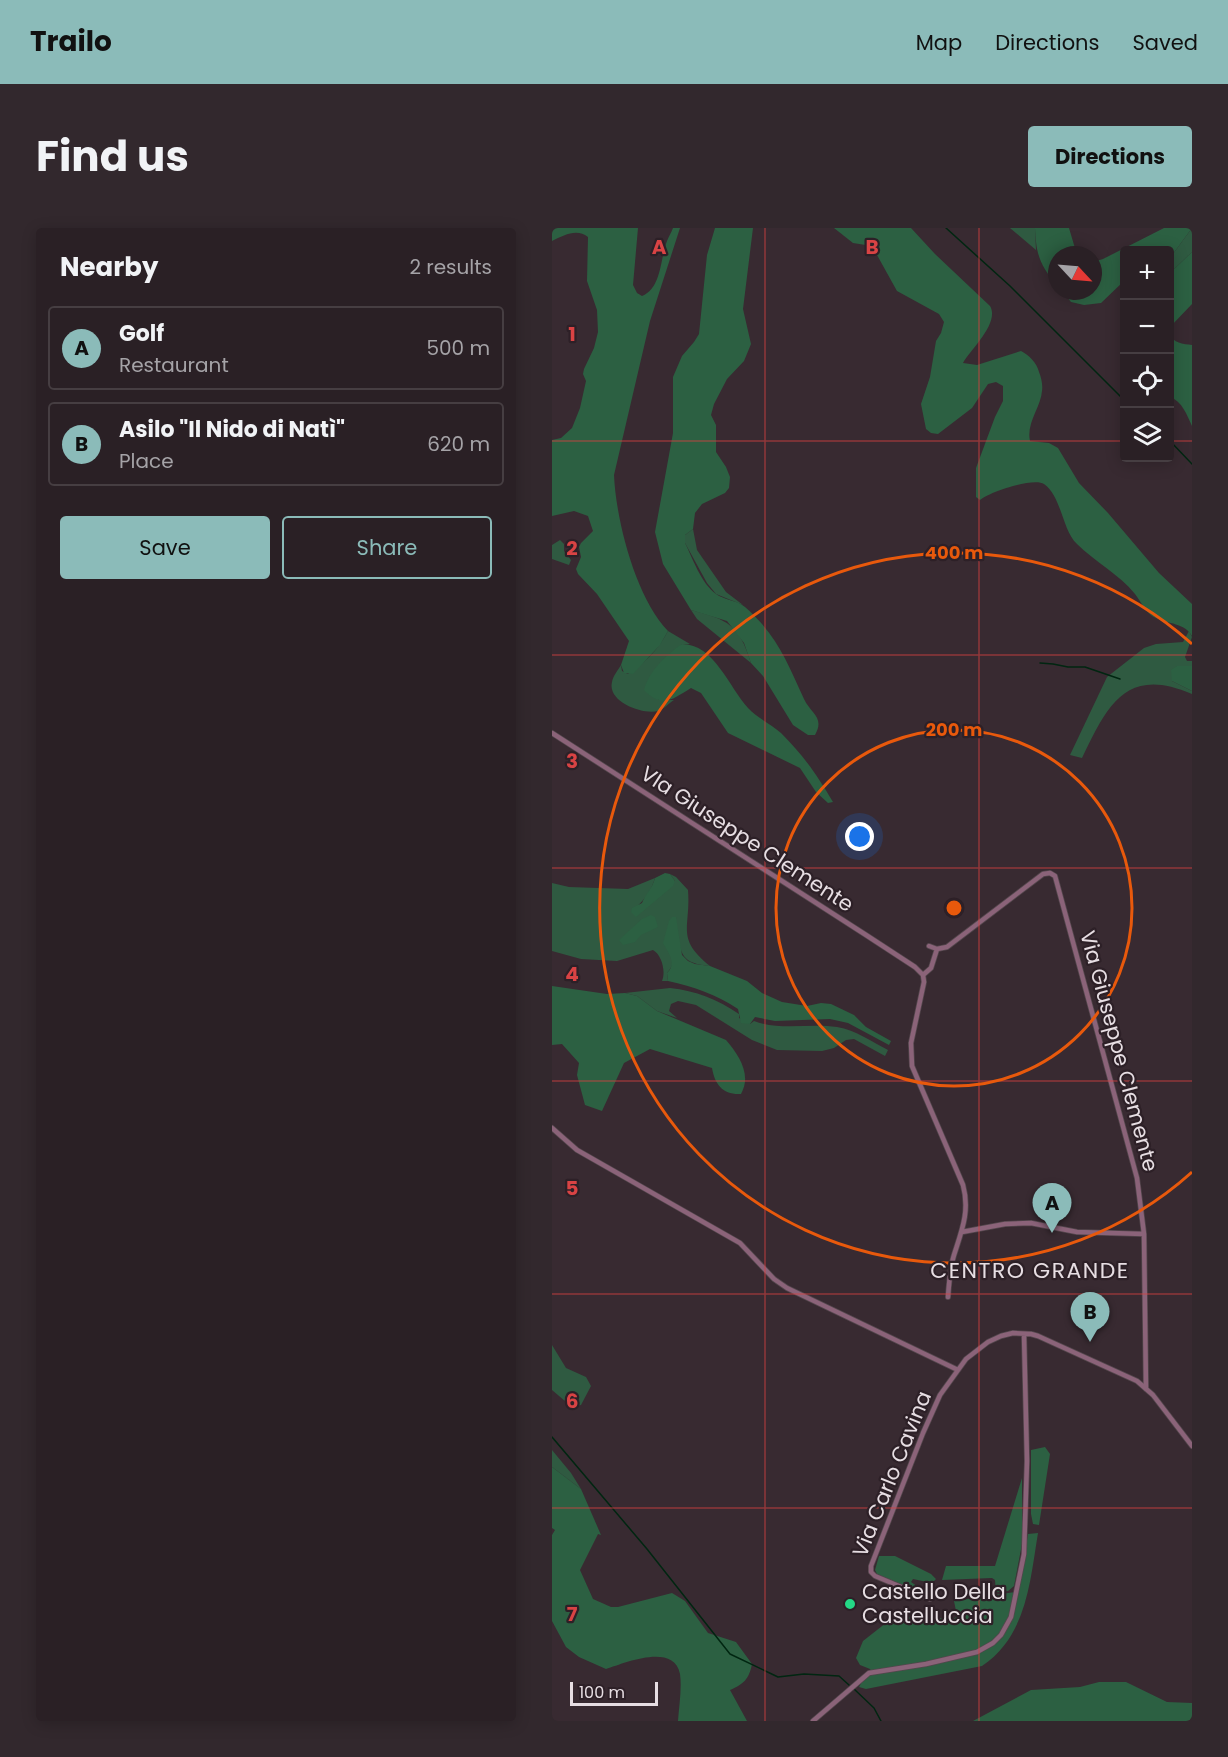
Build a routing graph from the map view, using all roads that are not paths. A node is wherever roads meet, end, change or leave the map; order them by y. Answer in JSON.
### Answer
{"nodes":[{"id":1,"x":552,"y":733,"type":"edge"},
{"id":2,"x":929,"y":946,"type":"dead end"},
{"id":3,"x":936,"y":949,"type":"junction"},
{"id":4,"x":923,"y":975,"type":"junction"},
{"id":5,"x":552,"y":1128,"type":"edge"},
{"id":6,"x":962,"y":1232,"type":"junction"},
{"id":7,"x":1143,"y":1234,"type":"junction"},
{"id":8,"x":948,"y":1297,"type":"dead end"},
{"id":9,"x":1024,"y":1334,"type":"junction"},
{"id":10,"x":958,"y":1370,"type":"junction"},
{"id":11,"x":1146,"y":1389,"type":"junction"},
{"id":12,"x":1192,"y":1446,"type":"edge"},
{"id":13,"x":930,"y":1599,"type":"dead end"},
{"id":14,"x":813,"y":1721,"type":"edge"}],
"edges":[{"from":1,"to":4,"type":"street","name":"VIa Giuseppe Clemente"},
{"from":2,"to":3,"type":"street"},
{"from":3,"to":4,"type":"street"},
{"from":3,"to":7,"type":"street","name":"Via Giuseppe Clemente"},
{"from":4,"to":6,"type":"street"},
{"from":5,"to":10,"type":"street"},
{"from":6,"to":7,"type":"street"},
{"from":6,"to":8,"type":"street"},
{"from":7,"to":11,"type":"street","name":"Via Giuseppe Clemente"},
{"from":9,"to":10,"type":"street","name":"Via Carlo Cavina"},
{"from":9,"to":11,"type":"street"},
{"from":9,"to":14,"type":"street"},
{"from":10,"to":13,"type":"street","name":"Via Carlo Cavina"},
{"from":11,"to":12,"type":"street"}]}
